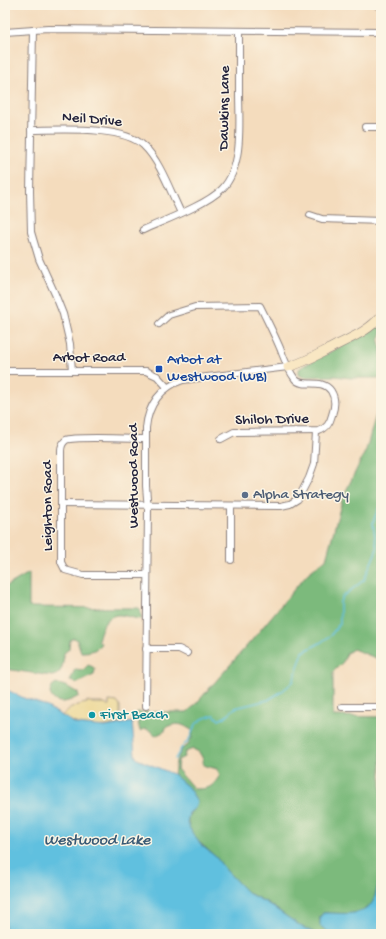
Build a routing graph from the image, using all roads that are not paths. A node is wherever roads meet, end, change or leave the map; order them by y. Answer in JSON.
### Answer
{"nodes":[{"id":1,"x":378,"y":5,"type":"edge"},
{"id":2,"x":381,"y":6,"type":"edge"},
{"id":3,"x":33,"y":30,"type":"junction"},
{"id":4,"x":239,"y":31,"type":"junction"},
{"id":5,"x":5,"y":32,"type":"edge"},
{"id":6,"x":381,"y":32,"type":"edge"},
{"id":7,"x":365,"y":127,"type":"dead end"},
{"id":8,"x":381,"y":127,"type":"edge"},
{"id":9,"x":31,"y":130,"type":"junction"},
{"id":10,"x":181,"y":213,"type":"junction"},
{"id":11,"x":310,"y":216,"type":"dead end"},
{"id":12,"x":381,"y":221,"type":"edge"},
{"id":13,"x":143,"y":230,"type":"dead end"},
{"id":14,"x":381,"y":316,"type":"edge"},
{"id":15,"x":159,"y":324,"type":"dead end"},
{"id":16,"x":288,"y":367,"type":"junction"},
{"id":17,"x":5,"y":371,"type":"edge"},
{"id":18,"x":72,"y":371,"type":"junction"},
{"id":19,"x":167,"y":387,"type":"junction"},
{"id":20,"x":316,"y":432,"type":"junction"},
{"id":21,"x":146,"y":439,"type":"junction"},
{"id":22,"x":222,"y":439,"type":"dead end"},
{"id":23,"x":61,"y":504,"type":"junction"},
{"id":24,"x":147,"y":505,"type":"junction"},
{"id":25,"x":231,"y":506,"type":"junction"},
{"id":26,"x":230,"y":560,"type":"dead end"},
{"id":27,"x":147,"y":575,"type":"junction"},
{"id":28,"x":146,"y":649,"type":"junction"},
{"id":29,"x":187,"y":653,"type":"dead end"},
{"id":30,"x":146,"y":706,"type":"dead end"},
{"id":31,"x":342,"y":707,"type":"dead end"},
{"id":32,"x":381,"y":707,"type":"edge"}],
"edges":[{"from":1,"to":2,"type":"street"},
{"from":3,"to":4,"type":"street"},
{"from":3,"to":5,"type":"street"},
{"from":3,"to":9,"type":"street"},
{"from":4,"to":6,"type":"street"},
{"from":4,"to":10,"type":"street","name":"Dawkins Lane"},
{"from":7,"to":8,"type":"street"},
{"from":9,"to":10,"type":"street","name":"Neil Drive"},
{"from":9,"to":18,"type":"street"},
{"from":10,"to":13,"type":"street","name":"Dawkins Lane"},
{"from":11,"to":12,"type":"street"},
{"from":14,"to":16,"type":"street"},
{"from":15,"to":16,"type":"street","name":"Shiloh Drive"},
{"from":16,"to":19,"type":"street"},
{"from":16,"to":20,"type":"street","name":"Shiloh Drive"},
{"from":17,"to":18,"type":"street","name":"Arbot Road"},
{"from":18,"to":19,"type":"street","name":"Arbot Road"},
{"from":19,"to":21,"type":"street","name":"Westwood Road"},
{"from":20,"to":22,"type":"street","name":"Shiloh Drive"},
{"from":20,"to":25,"type":"street"},
{"from":21,"to":23,"type":"street","name":"Leighton Road"},
{"from":21,"to":24,"type":"street","name":"Westwood Road"},
{"from":23,"to":24,"type":"street"},
{"from":23,"to":27,"type":"street","name":"Leighton Road"},
{"from":24,"to":25,"type":"street"},
{"from":24,"to":27,"type":"street","name":"Westwood Road"},
{"from":25,"to":26,"type":"street"},
{"from":27,"to":28,"type":"street","name":"Westwood Road"},
{"from":28,"to":29,"type":"street"},
{"from":28,"to":30,"type":"street","name":"Westwood Road"},
{"from":31,"to":32,"type":"street"}]}
